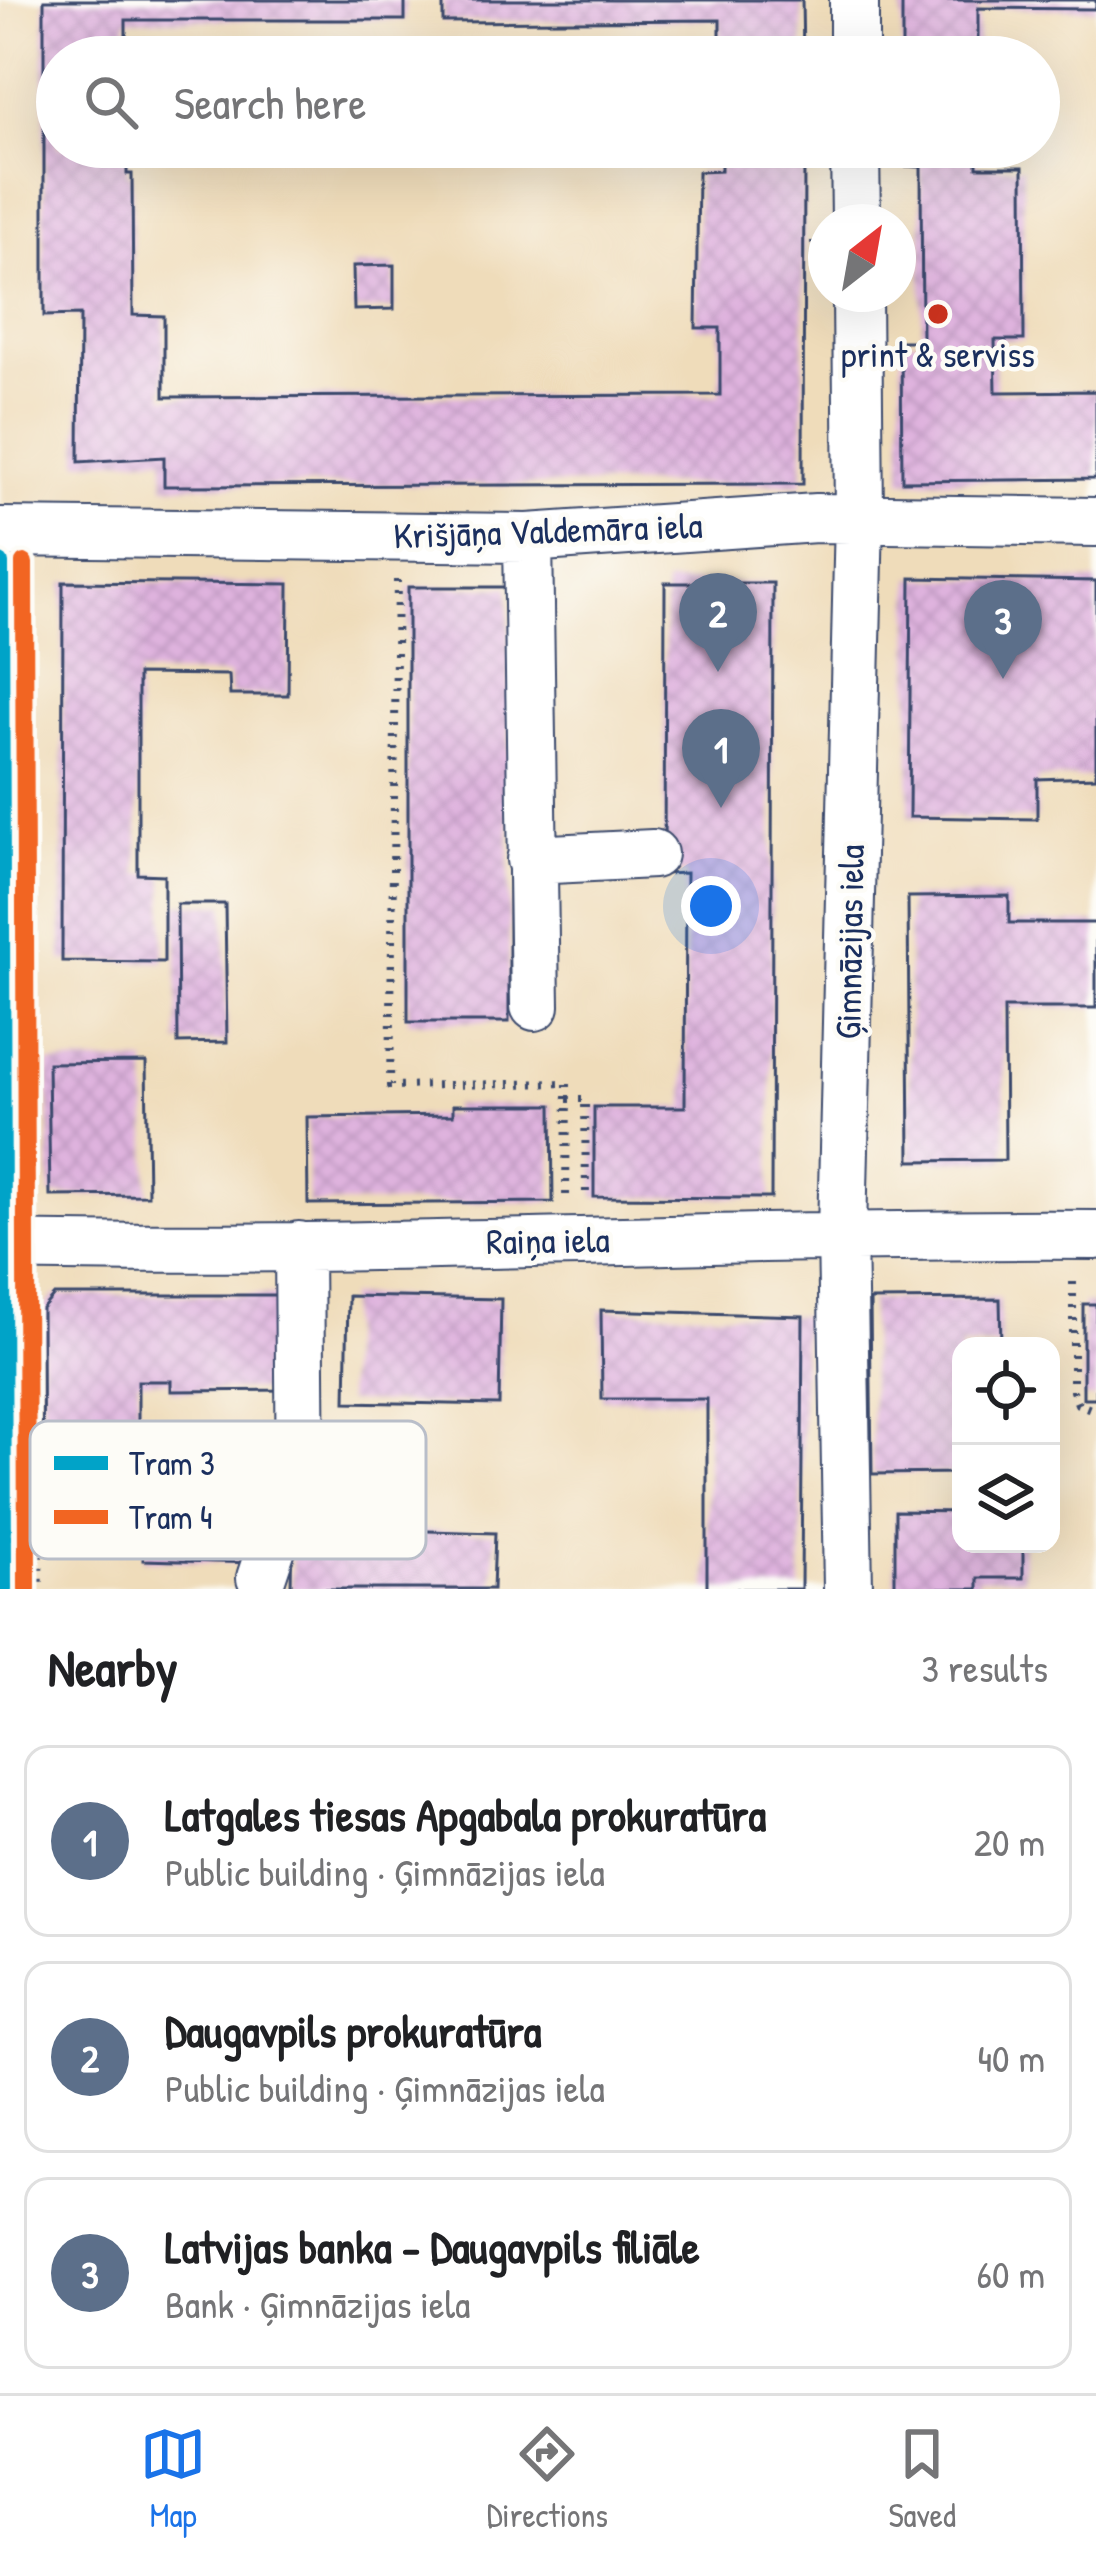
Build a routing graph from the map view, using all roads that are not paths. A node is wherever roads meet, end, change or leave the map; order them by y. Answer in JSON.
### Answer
{"nodes":[{"id":1,"x":854,"y":0,"type":"edge"},
{"id":2,"x":854,"y":36,"type":"edge"},
{"id":3,"x":855,"y":168,"type":"edge"},
{"id":4,"x":856,"y":204,"type":"edge"},
{"id":5,"x":857,"y":312,"type":"edge"},
{"id":6,"x":859,"y":518,"type":"junction"},
{"id":7,"x":1096,"y":522,"type":"edge"},
{"id":8,"x":0,"y":532,"type":"edge"},
{"id":9,"x":528,"y":538,"type":"junction"},
{"id":10,"x":652,"y":854,"type":"dead end"},
{"id":11,"x":530,"y":860,"type":"junction"},
{"id":12,"x":535,"y":1006,"type":"dead end"},
{"id":13,"x":842,"y":1233,"type":"junction"},
{"id":14,"x":1096,"y":1235,"type":"edge"},
{"id":15,"x":0,"y":1246,"type":"edge"},
{"id":16,"x":298,"y":1246,"type":"junction"},
{"id":17,"x":300,"y":1421,"type":"edge"},
{"id":18,"x":267,"y":1559,"type":"edge"},
{"id":19,"x":261,"y":1578,"type":"dead end"},
{"id":20,"x":848,"y":1589,"type":"edge"}],
"edges":[{"from":1,"to":2,"type":"street"},
{"from":3,"to":4,"type":"street"},
{"from":5,"to":6,"type":"street","name":"Ģimnāzijas iela"},
{"from":6,"to":7,"type":"street","name":"Krišjāņa Valdemāra iela"},
{"from":6,"to":9,"type":"street","name":"Krišjāņa Valdemāra iela"},
{"from":6,"to":13,"type":"street","name":"Ģimnāzijas iela"},
{"from":8,"to":9,"type":"street","name":"Krišjāņa Valdemāra iela"},
{"from":9,"to":11,"type":"street"},
{"from":10,"to":11,"type":"street"},
{"from":11,"to":12,"type":"street"},
{"from":13,"to":14,"type":"street","name":"Raiņa iela"},
{"from":13,"to":16,"type":"street","name":"Raiņa iela"},
{"from":13,"to":20,"type":"street","name":"Ģimnāzijas iela"},
{"from":15,"to":16,"type":"street","name":"Raiņa iela"},
{"from":16,"to":17,"type":"street"},
{"from":18,"to":19,"type":"street"}]}
